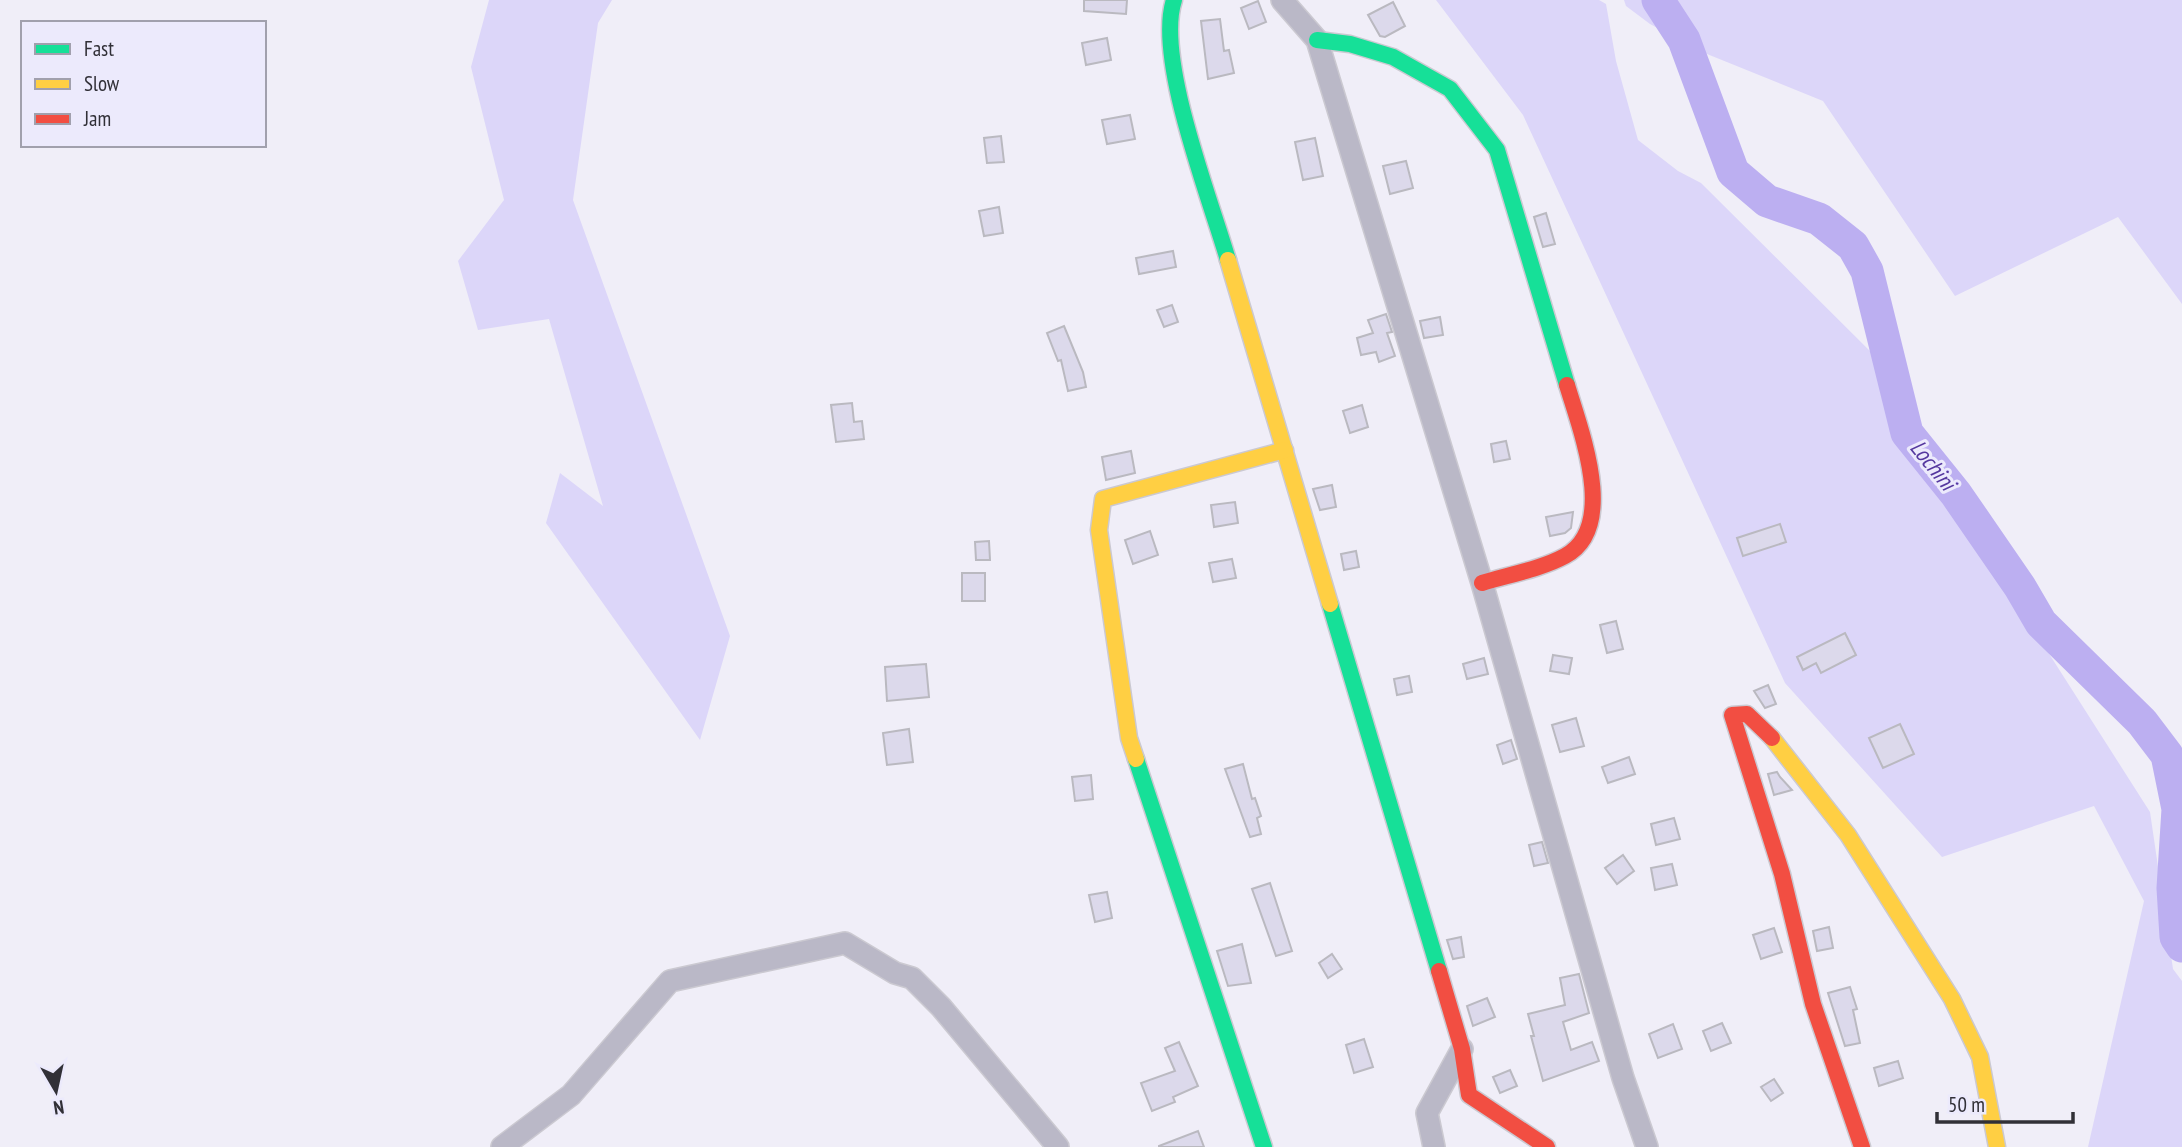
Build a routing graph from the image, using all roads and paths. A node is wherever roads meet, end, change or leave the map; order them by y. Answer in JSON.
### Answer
{"nodes":[{"id":1,"x":1174,"y":0,"type":"edge"},
{"id":2,"x":1282,"y":0,"type":"edge"},
{"id":3,"x":1317,"y":40,"type":"junction"},
{"id":4,"x":1285,"y":450,"type":"junction"},
{"id":5,"x":1482,"y":583,"type":"junction"},
{"id":6,"x":1462,"y":1049,"type":"junction"},
{"id":7,"x":502,"y":1147,"type":"edge"},
{"id":8,"x":1058,"y":1147,"type":"edge"},
{"id":9,"x":1265,"y":1147,"type":"edge"},
{"id":10,"x":1434,"y":1147,"type":"edge"},
{"id":11,"x":1548,"y":1147,"type":"edge"},
{"id":12,"x":1647,"y":1147,"type":"edge"},
{"id":13,"x":1863,"y":1147,"type":"edge"},
{"id":14,"x":1997,"y":1147,"type":"edge"}],
"edges":[{"from":1,"to":4,"type":"street"},
{"from":2,"to":3,"type":"street"},
{"from":3,"to":5,"type":"street"},
{"from":3,"to":5,"type":"street"},
{"from":4,"to":6,"type":"street"},
{"from":4,"to":9,"type":"street"},
{"from":5,"to":12,"type":"street"},
{"from":6,"to":10,"type":"street"},
{"from":6,"to":11,"type":"street"},
{"from":7,"to":8,"type":"street"},
{"from":13,"to":14,"type":"street"}]}
